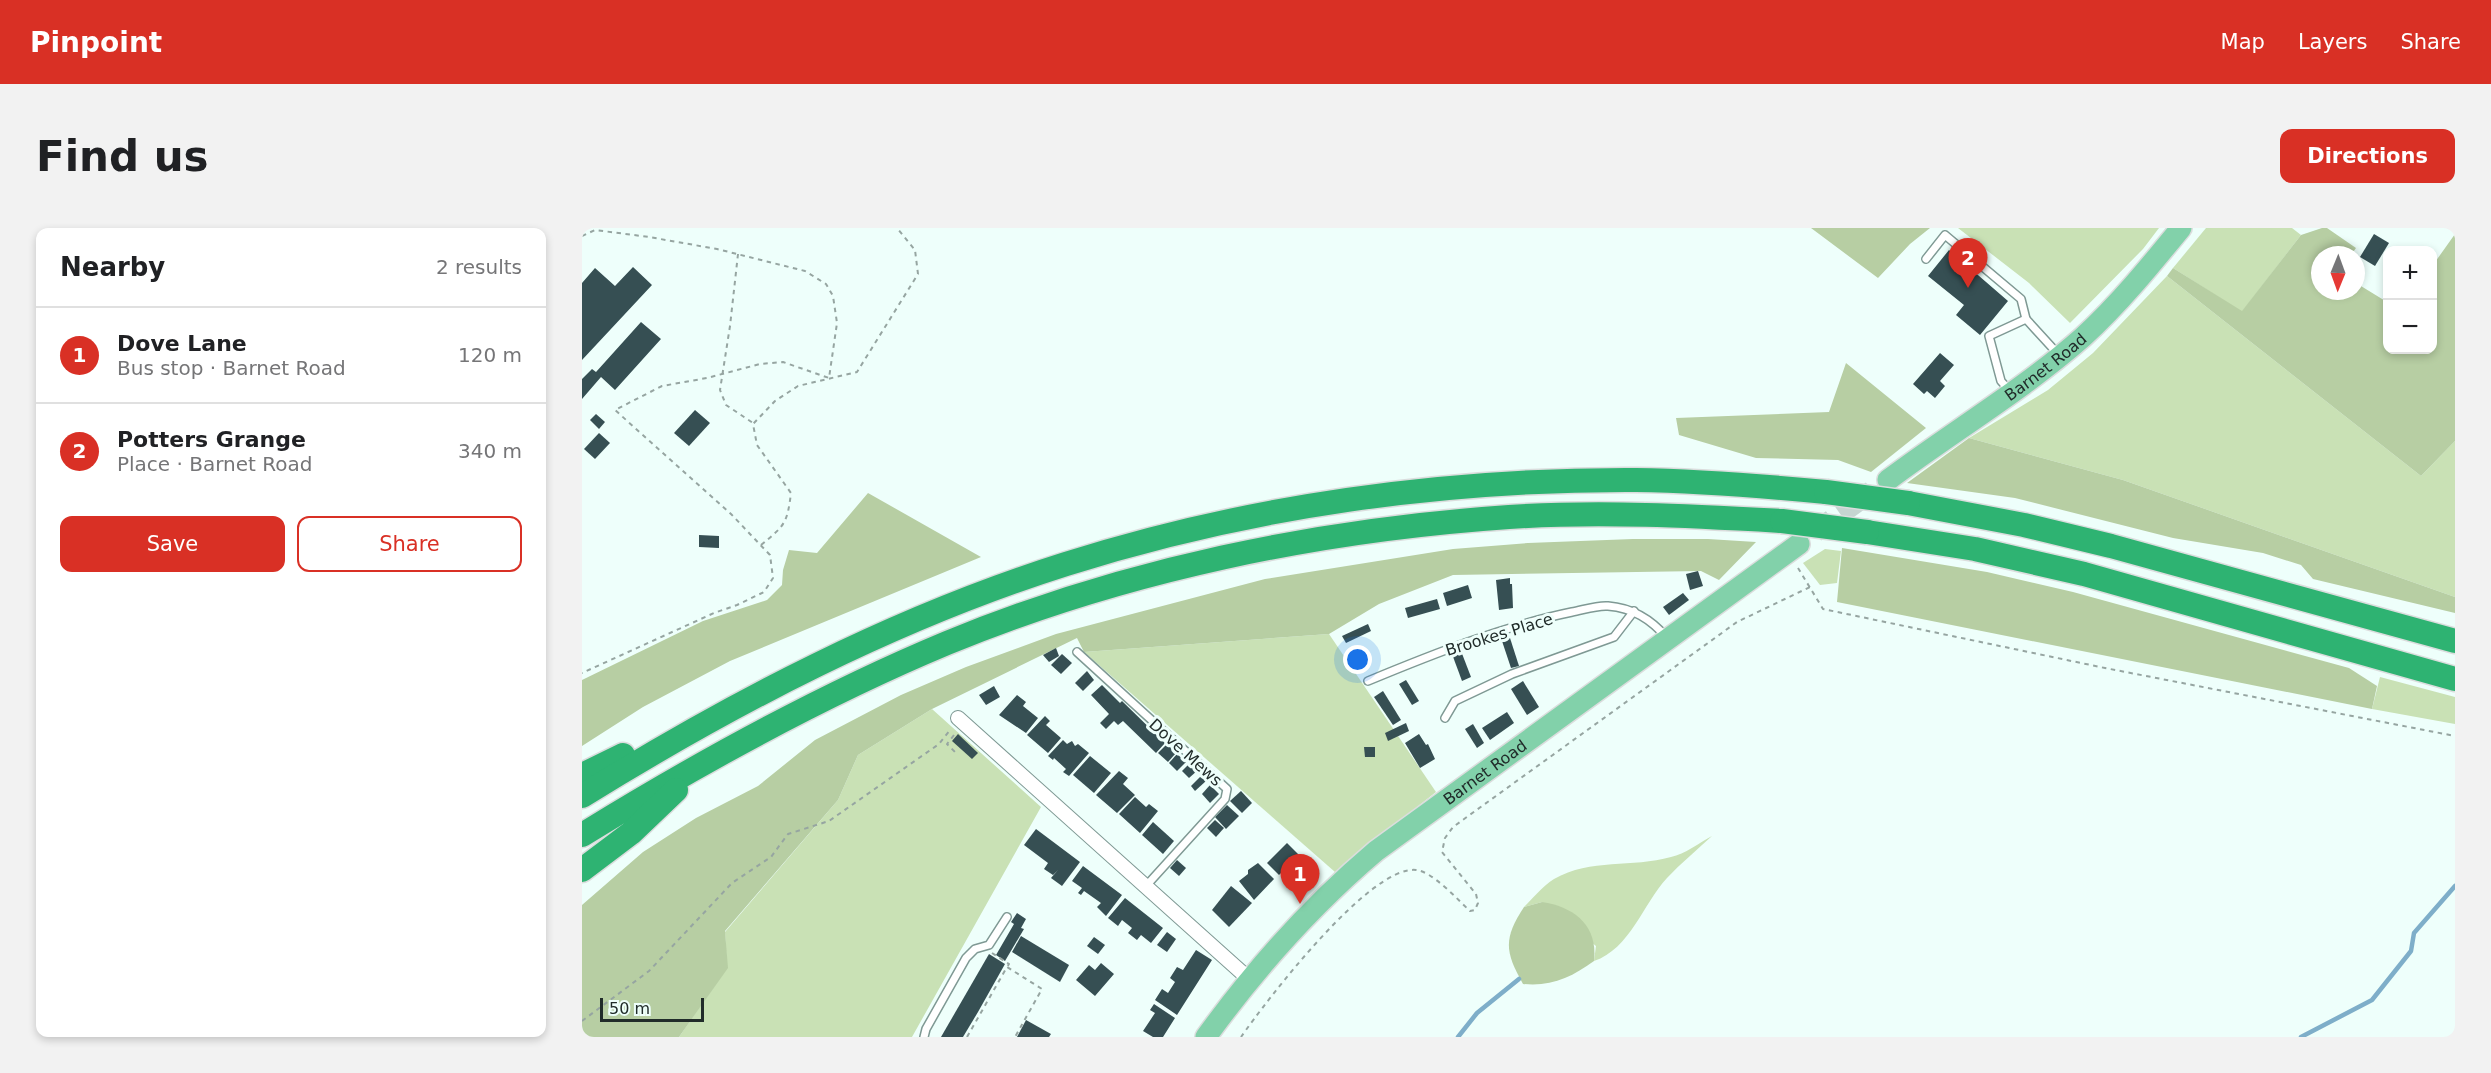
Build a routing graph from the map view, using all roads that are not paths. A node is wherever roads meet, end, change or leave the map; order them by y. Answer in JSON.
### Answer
{"nodes":[{"id":1,"x":2181,"y":228,"type":"edge"},
{"id":2,"x":1926,"y":259,"type":"dead end"},
{"id":3,"x":2026,"y":319,"type":"junction"},
{"id":4,"x":2060,"y":356,"type":"junction"},
{"id":5,"x":2011,"y":392,"type":"junction"},
{"id":6,"x":1888,"y":480,"type":"tunnel mouth"},
{"id":7,"x":1793,"y":548,"type":"road end"},
{"id":8,"x":1634,"y":612,"type":"junction"},
{"id":9,"x":1667,"y":638,"type":"junction"},
{"id":10,"x":2455,"y":641,"type":"edge"},
{"id":11,"x":1077,"y":652,"type":"dead end"},
{"id":12,"x":2455,"y":679,"type":"edge"},
{"id":13,"x":1368,"y":681,"type":"dead end"},
{"id":14,"x":1445,"y":717,"type":"dead end"},
{"id":15,"x":961,"y":720,"type":"road end"},
{"id":16,"x":696,"y":728,"type":"junction"},
{"id":17,"x":706,"y":761,"type":"junction"},
{"id":18,"x":582,"y":775,"type":"edge"},
{"id":19,"x":582,"y":796,"type":"edge"},
{"id":20,"x":582,"y":835,"type":"edge"},
{"id":21,"x":582,"y":870,"type":"edge"},
{"id":22,"x":1146,"y":886,"type":"junction"},
{"id":23,"x":1007,"y":916,"type":"dead end"},
{"id":24,"x":1249,"y":979,"type":"junction"},
{"id":25,"x":924,"y":1037,"type":"edge"},
{"id":26,"x":1206,"y":1037,"type":"edge"}],
"edges":[{"from":1,"to":4,"type":"main road","name":"Barnet Road"},
{"from":2,"to":3,"type":"lane"},
{"from":3,"to":4,"type":"lane"},
{"from":3,"to":5,"type":"lane"},
{"from":4,"to":5,"type":"main road","name":"Barnet Road"},
{"from":5,"to":6,"type":"main road","name":"Barnet Road"},
{"from":7,"to":9,"type":"main road","name":"Barnet Road"},
{"from":8,"to":9,"type":"lane","name":"Brookes Place"},
{"from":8,"to":13,"type":"lane","name":"Brookes Place"},
{"from":8,"to":14,"type":"lane"},
{"from":9,"to":24,"type":"main road","name":"Barnet Road"},
{"from":10,"to":16,"type":"highway","bridge":true},
{"from":11,"to":22,"type":"lane","name":"Dove Mews"},
{"from":12,"to":17,"type":"highway","bridge":true},
{"from":15,"to":22,"type":"street"},
{"from":16,"to":18,"type":"highway"},
{"from":16,"to":19,"type":"highway"},
{"from":17,"to":20,"type":"highway"},
{"from":17,"to":21,"type":"highway"},
{"from":22,"to":24,"type":"street"},
{"from":23,"to":25,"type":"lane"},
{"from":24,"to":26,"type":"main road","name":"Barnet Road"}]}
